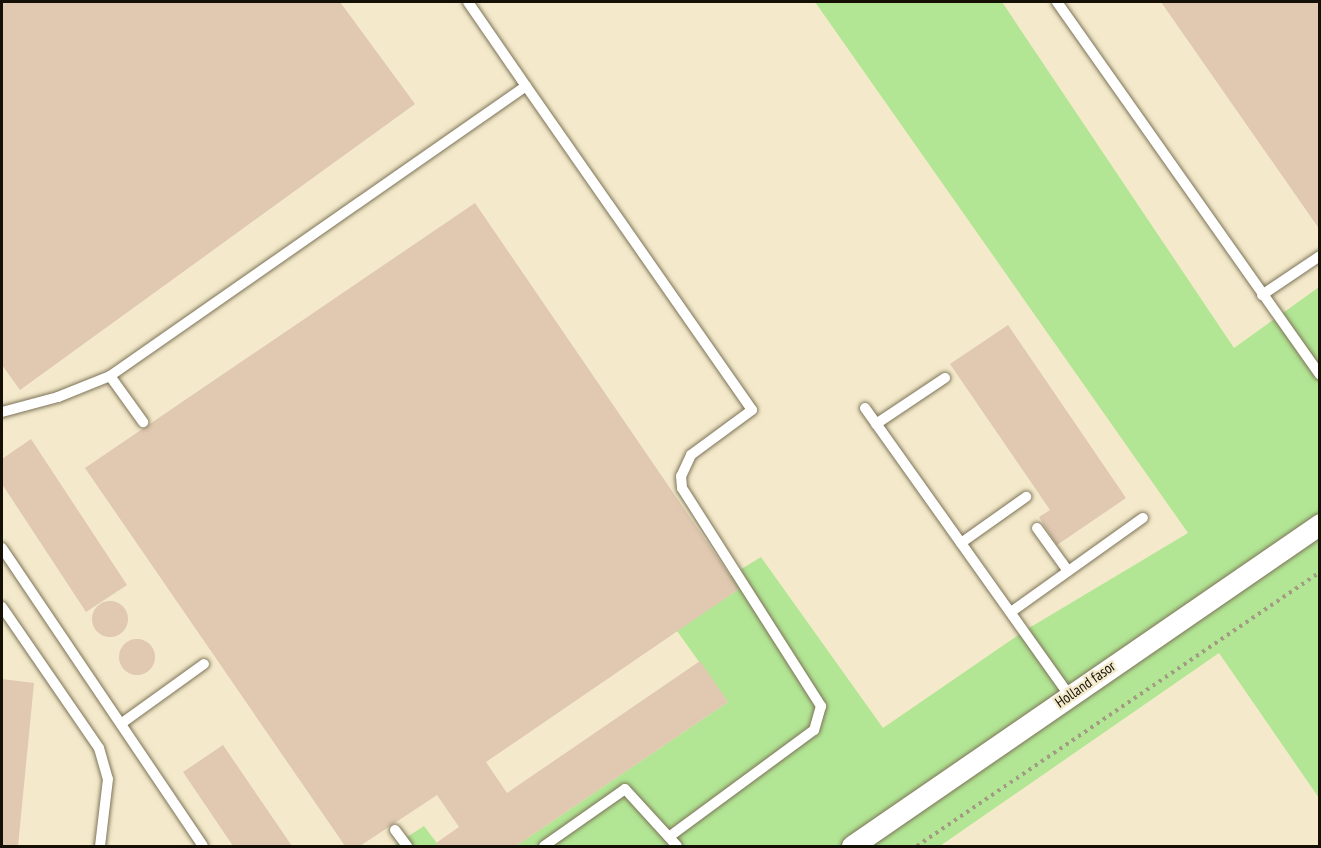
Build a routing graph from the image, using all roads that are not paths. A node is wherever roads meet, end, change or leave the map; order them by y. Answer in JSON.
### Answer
{"nodes":[{"id":1,"x":468,"y":2,"type":"edge"},
{"id":2,"x":1057,"y":2,"type":"edge"},
{"id":3,"x":526,"y":86,"type":"junction"},
{"id":4,"x":1320,"y":256,"type":"edge"},
{"id":5,"x":1262,"y":295,"type":"junction"},
{"id":6,"x":1320,"y":375,"type":"edge"},
{"id":7,"x":110,"y":376,"type":"junction"},
{"id":8,"x":945,"y":378,"type":"dead end"},
{"id":9,"x":865,"y":408,"type":"dead end"},
{"id":10,"x":2,"y":412,"type":"edge"},
{"id":11,"x":143,"y":422,"type":"dead end"},
{"id":12,"x":876,"y":424,"type":"junction"},
{"id":13,"x":1026,"y":496,"type":"dead end"},
{"id":14,"x":1143,"y":518,"type":"dead end"},
{"id":15,"x":1320,"y":524,"type":"edge"},
{"id":16,"x":1037,"y":528,"type":"dead end"},
{"id":17,"x":961,"y":543,"type":"junction"},
{"id":18,"x":2,"y":548,"type":"edge"},
{"id":19,"x":1068,"y":571,"type":"junction"},
{"id":20,"x":2,"y":607,"type":"edge"},
{"id":21,"x":1011,"y":612,"type":"junction"},
{"id":22,"x":204,"y":664,"type":"dead end"},
{"id":23,"x":1069,"y":695,"type":"junction"},
{"id":24,"x":122,"y":723,"type":"junction"},
{"id":25,"x":395,"y":830,"type":"dead end"},
{"id":26,"x":669,"y":837,"type":"junction"},
{"id":27,"x":100,"y":846,"type":"edge"},
{"id":28,"x":203,"y":846,"type":"edge"},
{"id":29,"x":407,"y":846,"type":"edge"},
{"id":30,"x":544,"y":846,"type":"edge"},
{"id":31,"x":677,"y":846,"type":"edge"},
{"id":32,"x":852,"y":846,"type":"edge"}],
"edges":[{"from":1,"to":3,"type":"lane"},
{"from":2,"to":5,"type":"lane"},
{"from":3,"to":7,"type":"lane"},
{"from":3,"to":26,"type":"lane"},
{"from":4,"to":5,"type":"lane"},
{"from":5,"to":6,"type":"lane"},
{"from":7,"to":10,"type":"lane"},
{"from":7,"to":11,"type":"lane"},
{"from":8,"to":12,"type":"lane"},
{"from":9,"to":12,"type":"lane"},
{"from":12,"to":17,"type":"lane"},
{"from":13,"to":17,"type":"lane"},
{"from":14,"to":19,"type":"lane"},
{"from":15,"to":23,"type":"street","name":"Holland fasor"},
{"from":16,"to":19,"type":"lane"},
{"from":17,"to":21,"type":"lane"},
{"from":18,"to":24,"type":"lane"},
{"from":19,"to":21,"type":"lane"},
{"from":20,"to":27,"type":"lane"},
{"from":21,"to":23,"type":"lane"},
{"from":22,"to":24,"type":"lane"},
{"from":23,"to":32,"type":"street","name":"Holland fasor"},
{"from":24,"to":28,"type":"lane"},
{"from":25,"to":29,"type":"lane"},
{"from":26,"to":30,"type":"lane"},
{"from":26,"to":31,"type":"lane"}]}
